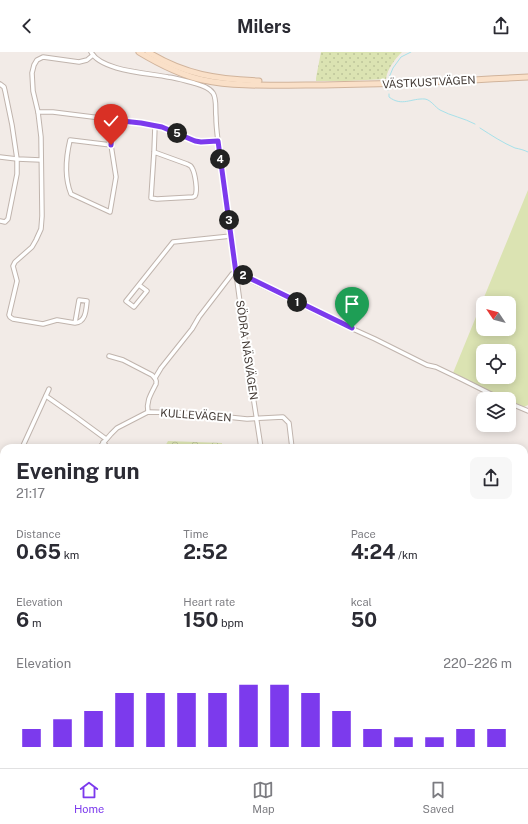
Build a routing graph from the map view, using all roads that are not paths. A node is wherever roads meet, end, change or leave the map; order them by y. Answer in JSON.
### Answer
{"nodes":[{"id":1,"x":139,"y":52,"type":"edge"},
{"id":2,"x":148,"y":52,"type":"edge"},
{"id":3,"x":93,"y":53,"type":"edge"},
{"id":4,"x":528,"y":77,"type":"edge"},
{"id":5,"x":0,"y":84,"type":"edge"},
{"id":6,"x":330,"y":85,"type":"junction"},
{"id":7,"x":38,"y":112,"type":"junction"},
{"id":8,"x":113,"y":120,"type":"junction"},
{"id":9,"x":155,"y":126,"type":"junction"},
{"id":10,"x":218,"y":141,"type":"junction"},
{"id":11,"x":111,"y":145,"type":"junction"},
{"id":12,"x":154,"y":152,"type":"junction"},
{"id":13,"x":0,"y":157,"type":"edge"},
{"id":14,"x":17,"y":159,"type":"junction"},
{"id":15,"x":41,"y":160,"type":"junction"},
{"id":16,"x":0,"y":221,"type":"edge"},
{"id":17,"x":231,"y":236,"type":"junction"},
{"id":18,"x":236,"y":273,"type":"junction"},
{"id":19,"x":139,"y":285,"type":"junction"},
{"id":20,"x":75,"y":322,"type":"junction"},
{"id":21,"x":109,"y":356,"type":"dead end"},
{"id":22,"x":155,"y":378,"type":"junction"},
{"id":23,"x":49,"y":389,"type":"dead end"},
{"id":24,"x":488,"y":392,"type":"edge"},
{"id":25,"x":46,"y":396,"type":"junction"},
{"id":26,"x":516,"y":406,"type":"edge"},
{"id":27,"x":528,"y":411,"type":"edge"},
{"id":28,"x":148,"y":412,"type":"junction"},
{"id":29,"x":257,"y":418,"type":"junction"},
{"id":30,"x":105,"y":440,"type":"junction"},
{"id":31,"x":24,"y":444,"type":"edge"},
{"id":32,"x":102,"y":444,"type":"edge"},
{"id":33,"x":106,"y":444,"type":"edge"},
{"id":34,"x":260,"y":444,"type":"edge"},
{"id":35,"x":291,"y":444,"type":"edge"}],
"edges":[{"from":1,"to":6,"type":"main road","name":"VÄSTKUSTVÄGEN"},
{"from":2,"to":6,"type":"main road","name":"VÄSTKUSTVÄGEN"},
{"from":3,"to":7,"type":"street"},
{"from":3,"to":10,"type":"street","name":"SÖDRA NÄSVÄGEN"},
{"from":4,"to":6,"type":"main road","name":"VÄSTKUSTVÄGEN"},
{"from":5,"to":14,"type":"street"},
{"from":7,"to":8,"type":"street"},
{"from":7,"to":15,"type":"street"},
{"from":8,"to":9,"type":"street"},
{"from":8,"to":11,"type":"street"},
{"from":9,"to":10,"type":"street"},
{"from":9,"to":12,"type":"street"},
{"from":10,"to":17,"type":"street","name":"SÖDRA NÄSVÄGEN"},
{"from":11,"to":11,"type":"street"},
{"from":12,"to":12,"type":"street"},
{"from":13,"to":14,"type":"street"},
{"from":14,"to":15,"type":"street"},
{"from":14,"to":16,"type":"street"},
{"from":15,"to":20,"type":"street"},
{"from":17,"to":18,"type":"street","name":"SÖDRA NÄSVÄGEN"},
{"from":17,"to":19,"type":"street"},
{"from":18,"to":22,"type":"street"},
{"from":18,"to":24,"type":"street"},
{"from":18,"to":29,"type":"street","name":"SÖDRA NÄSVÄGEN"},
{"from":19,"to":19,"type":"street"},
{"from":20,"to":20,"type":"street"},
{"from":21,"to":22,"type":"street"},
{"from":22,"to":28,"type":"street"},
{"from":23,"to":25,"type":"street"},
{"from":25,"to":30,"type":"street"},
{"from":25,"to":31,"type":"street"},
{"from":26,"to":27,"type":"street"},
{"from":28,"to":29,"type":"street","name":"KULLEVÄGEN"},
{"from":28,"to":30,"type":"street","name":"KULLEVÄGEN"},
{"from":29,"to":34,"type":"street","name":"SÖDRA NÄSVÄGEN"},
{"from":29,"to":35,"type":"street","name":"KULLEVÄGEN"},
{"from":30,"to":32,"type":"street","name":"KULLEVÄGEN"},
{"from":30,"to":33,"type":"street"}]}
